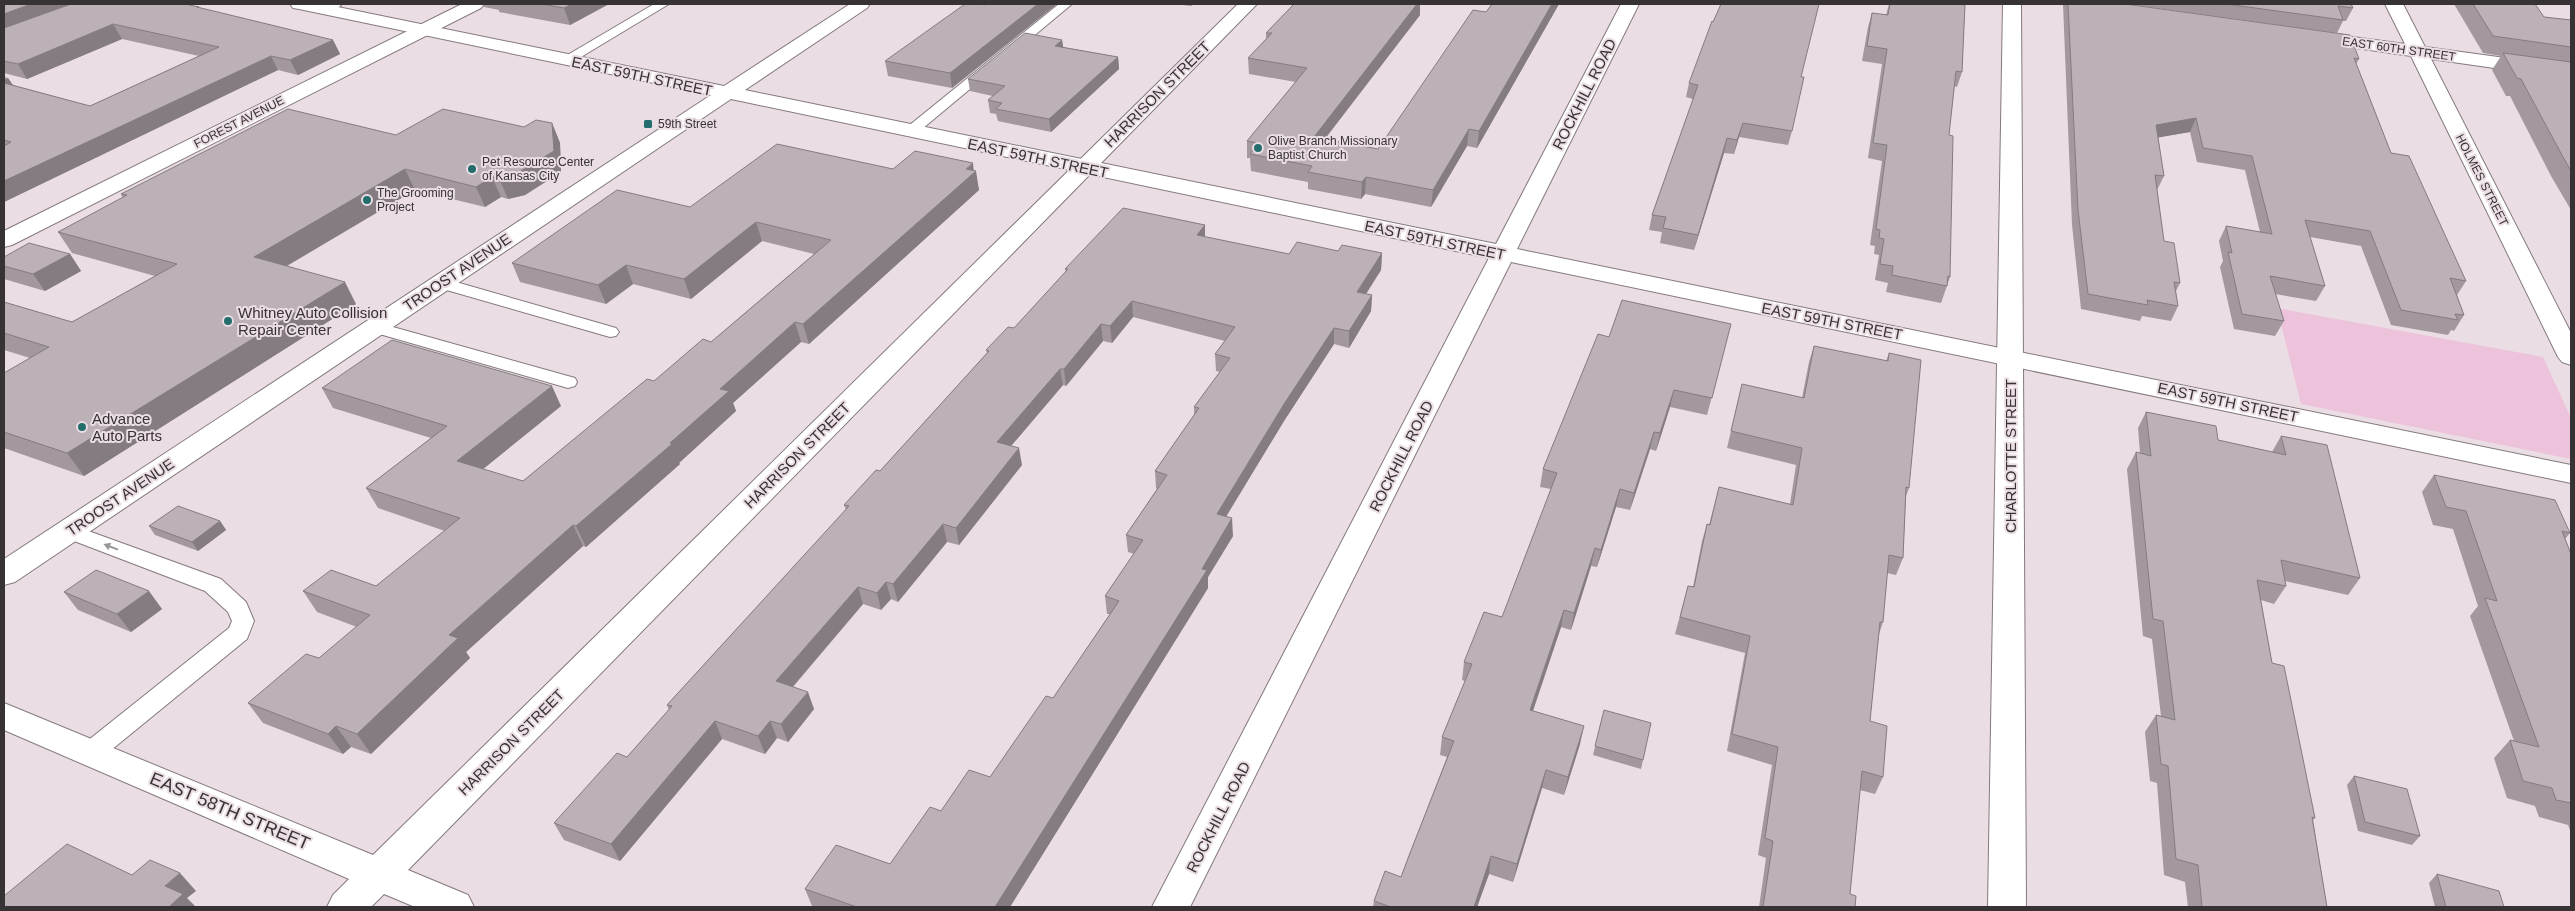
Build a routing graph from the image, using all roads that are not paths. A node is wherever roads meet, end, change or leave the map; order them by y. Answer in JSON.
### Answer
{"nodes":[{"id":1,"x":299,"y":4,"type":"edge"},
{"id":2,"x":475,"y":4,"type":"edge"},
{"id":3,"x":663,"y":4,"type":"edge"},
{"id":4,"x":861,"y":4,"type":"edge"},
{"id":5,"x":1066,"y":4,"type":"edge"},
{"id":6,"x":1248,"y":4,"type":"edge"},
{"id":7,"x":1630,"y":4,"type":"edge"},
{"id":8,"x":2012,"y":4,"type":"edge"},
{"id":9,"x":2394,"y":4,"type":"edge"},
{"id":10,"x":332,"y":7,"type":"edge"},
{"id":11,"x":424,"y":30,"type":"junction"},
{"id":12,"x":2301,"y":35,"type":"edge"},
{"id":13,"x":2417,"y":51,"type":"junction"},
{"id":14,"x":566,"y":60,"type":"junction"},
{"id":15,"x":2571,"y":73,"type":"edge"},
{"id":16,"x":726,"y":93,"type":"junction"},
{"id":17,"x":911,"y":131,"type":"junction"},
{"id":18,"x":1084,"y":167,"type":"junction"},
{"id":19,"x":4,"y":240,"type":"edge"},
{"id":20,"x":1503,"y":254,"type":"junction"},
{"id":21,"x":442,"y":283,"type":"junction"},
{"id":22,"x":375,"y":327,"type":"junction"},
{"id":23,"x":610,"y":332,"type":"dead end"},
{"id":24,"x":2011,"y":357,"type":"junction"},
{"id":25,"x":2571,"y":357,"type":"edge"},
{"id":26,"x":568,"y":382,"type":"dead end"},
{"id":27,"x":2571,"y":474,"type":"edge"},
{"id":28,"x":70,"y":531,"type":"junction"},
{"id":29,"x":4,"y":574,"type":"edge"},
{"id":30,"x":4,"y":716,"type":"edge"},
{"id":31,"x":90,"y":753,"type":"junction"},
{"id":32,"x":379,"y":874,"type":"junction"},
{"id":33,"x":346,"y":907,"type":"edge"},
{"id":34,"x":455,"y":907,"type":"edge"},
{"id":35,"x":1172,"y":907,"type":"edge"},
{"id":36,"x":2007,"y":907,"type":"edge"}],
"edges":[{"from":1,"to":10,"type":"street","name":"EAST 59TH STREET"},
{"from":2,"to":11,"type":"street","name":"FOREST AVENUE"},
{"from":3,"to":14,"type":"lane"},
{"from":4,"to":16,"type":"street","name":"TROOST AVENUE"},
{"from":5,"to":17,"type":"lane"},
{"from":6,"to":18,"type":"street","name":"HARRISON STREET"},
{"from":7,"to":20,"type":"street","name":"ROCKHILL ROAD"},
{"from":8,"to":24,"type":"street","name":"CHARLOTTE STREET"},
{"from":9,"to":13,"type":"street","name":"HOLMES STREET"},
{"from":10,"to":11,"type":"street","name":"EAST 59TH STREET"},
{"from":11,"to":14,"type":"street","name":"EAST 59TH STREET"},
{"from":11,"to":19,"type":"street","name":"FOREST AVENUE"},
{"from":12,"to":13,"type":"street","name":"EAST 60TH STREET"},
{"from":13,"to":15,"type":"street","name":"EAST 60TH STREET"},
{"from":13,"to":25,"type":"street","name":"HOLMES STREET"},
{"from":14,"to":16,"type":"street","name":"EAST 59TH STREET"},
{"from":16,"to":17,"type":"street","name":"EAST 59TH STREET"},
{"from":16,"to":21,"type":"street","name":"TROOST AVENUE"},
{"from":17,"to":18,"type":"street","name":"EAST 59TH STREET"},
{"from":18,"to":20,"type":"street","name":"EAST 59TH STREET"},
{"from":18,"to":32,"type":"street","name":"HARRISON STREET"},
{"from":20,"to":24,"type":"street","name":"EAST 59TH STREET"},
{"from":20,"to":35,"type":"street","name":"ROCKHILL ROAD"},
{"from":21,"to":22,"type":"street","name":"TROOST AVENUE"},
{"from":21,"to":23,"type":"lane"},
{"from":22,"to":26,"type":"lane"},
{"from":22,"to":28,"type":"street","name":"TROOST AVENUE"},
{"from":24,"to":27,"type":"street","name":"EAST 59TH STREET"},
{"from":24,"to":36,"type":"street","name":"CHARLOTTE STREET"},
{"from":28,"to":29,"type":"street","name":"TROOST AVENUE"},
{"from":31,"to":28,"type":"lane","one_way":true},
{"from":30,"to":31,"type":"street","name":"EAST 58TH STREET"},
{"from":31,"to":32,"type":"street","name":"EAST 58TH STREET"},
{"from":32,"to":33,"type":"street","name":"HARRISON STREET"},
{"from":32,"to":34,"type":"street","name":"EAST 58TH STREET"}]}
